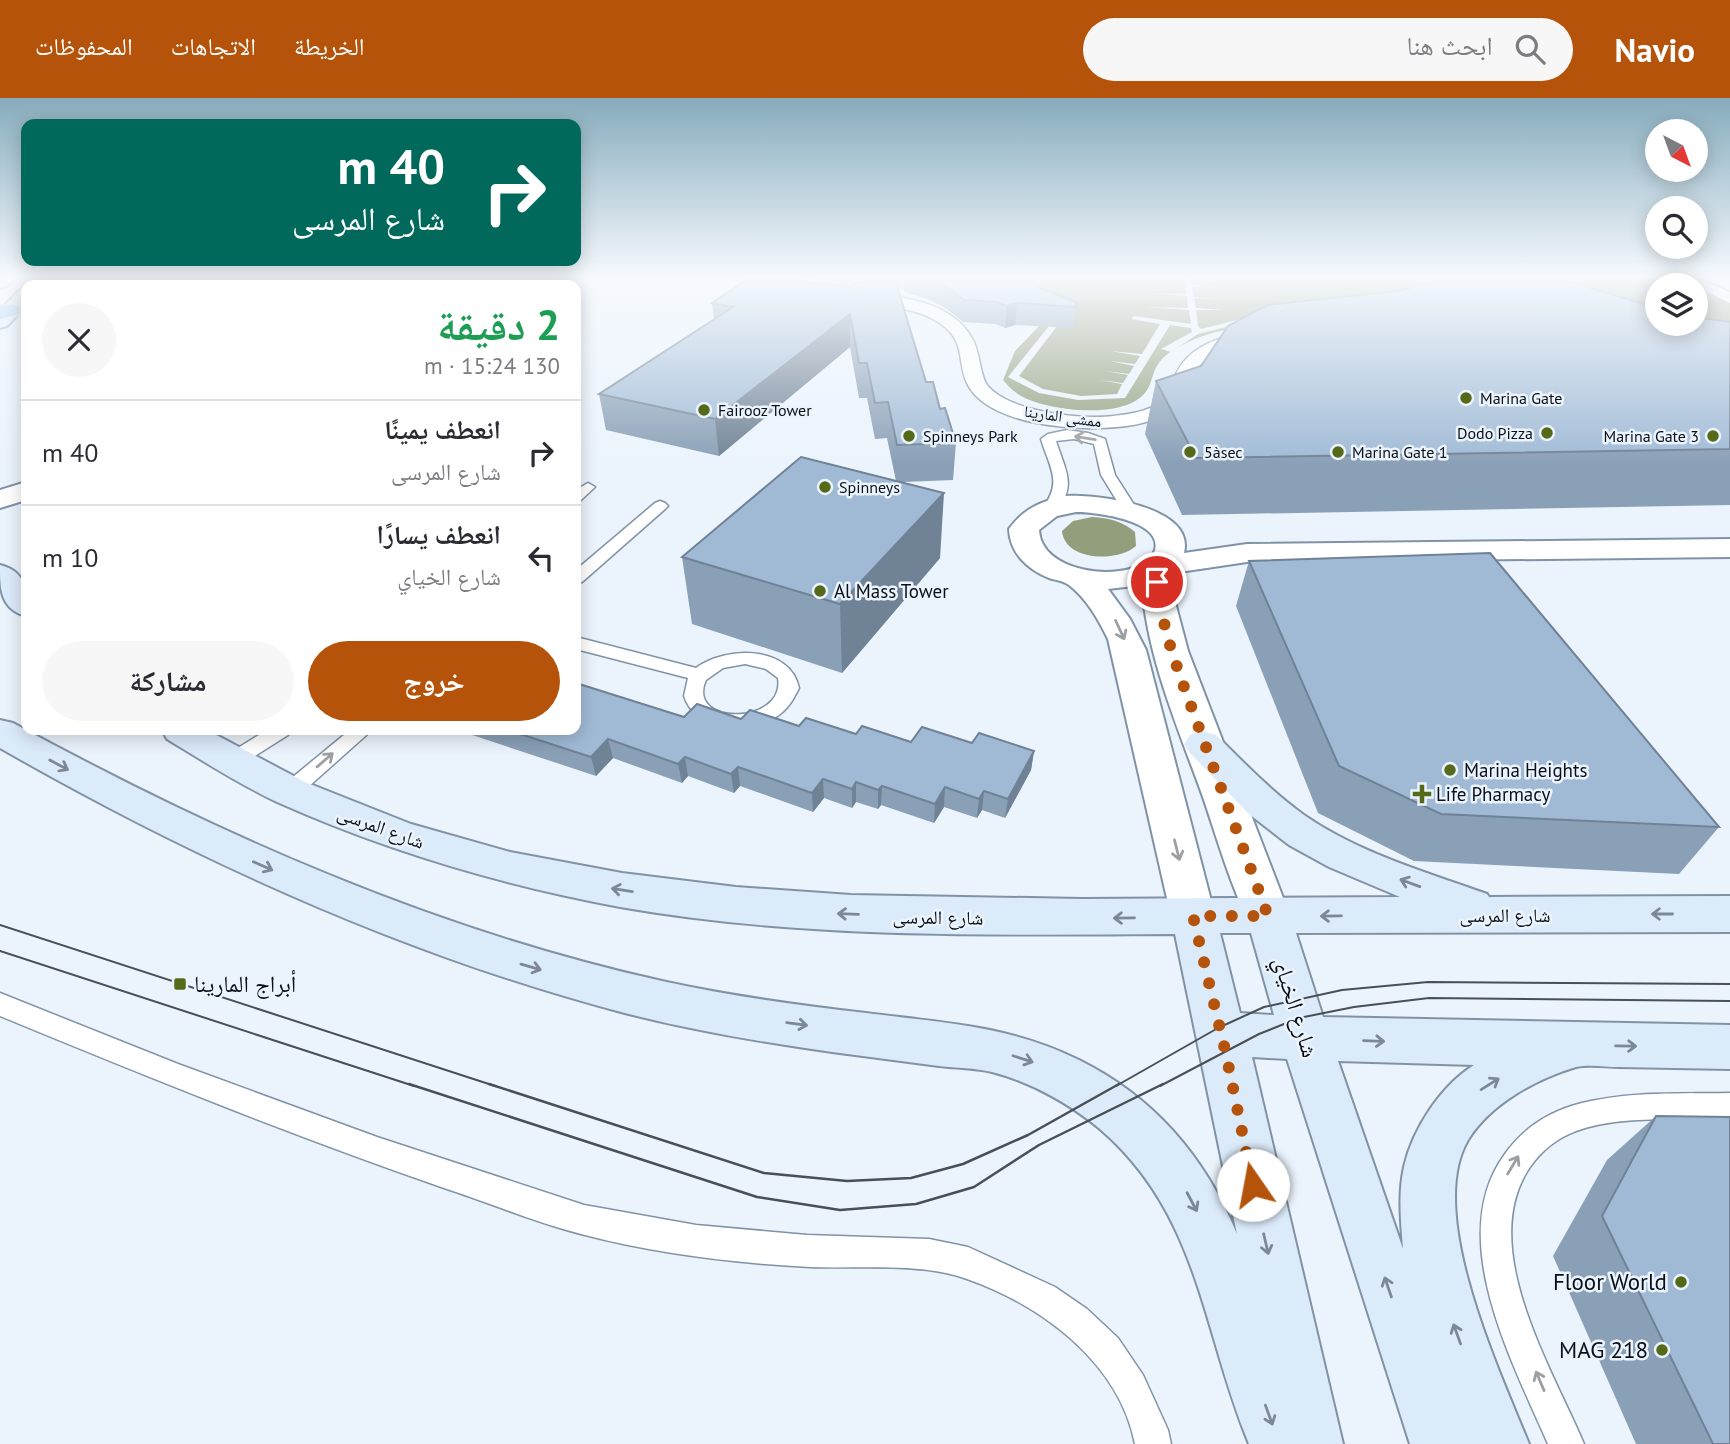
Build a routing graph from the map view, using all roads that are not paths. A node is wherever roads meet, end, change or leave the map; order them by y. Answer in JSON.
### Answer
{"nodes":[{"id":1,"x":962,"y":339,"type":"edge"},
{"id":2,"x":1237,"y":339,"type":"edge"},
{"id":3,"x":21,"y":471,"type":"edge"},
{"id":4,"x":0,"y":474,"type":"edge"},
{"id":5,"x":588,"y":487,"type":"dead end"},
{"id":6,"x":21,"y":492,"type":"edge"},
{"id":7,"x":581,"y":493,"type":"edge"},
{"id":8,"x":0,"y":500,"type":"edge"},
{"id":9,"x":660,"y":506,"type":"dead end"},
{"id":10,"x":1050,"y":509,"type":"junction"},
{"id":11,"x":1130,"y":510,"type":"junction"},
{"id":12,"x":1164,"y":532,"type":"junction"},
{"id":13,"x":1730,"y":548,"type":"edge"},
{"id":14,"x":1247,"y":553,"type":"junction"},
{"id":15,"x":1160,"y":567,"type":"junction"},
{"id":16,"x":0,"y":574,"type":"edge"},
{"id":17,"x":581,"y":574,"type":"edge"},
{"id":18,"x":1078,"y":577,"type":"junction"},
{"id":19,"x":21,"y":600,"type":"edge"},
{"id":20,"x":581,"y":644,"type":"edge"},
{"id":21,"x":699,"y":675,"type":"junction"},
{"id":22,"x":0,"y":732,"type":"edge"},
{"id":23,"x":188,"y":735,"type":"edge"},
{"id":24,"x":273,"y":735,"type":"edge"},
{"id":25,"x":356,"y":735,"type":"edge"},
{"id":26,"x":1203,"y":744,"type":"junction"},
{"id":27,"x":232,"y":761,"type":"junction"},
{"id":28,"x":290,"y":791,"type":"junction"},
{"id":29,"x":1730,"y":914,"type":"edge"},
{"id":30,"x":1497,"y":915,"type":"junction"},
{"id":31,"x":1193,"y":916,"type":"junction"},
{"id":32,"x":1268,"y":916,"type":"junction"},
{"id":33,"x":0,"y":1004,"type":"edge"},
{"id":34,"x":1219,"y":1034,"type":"junction"},
{"id":35,"x":1306,"y":1039,"type":"junction"},
{"id":36,"x":1575,"y":1045,"type":"junction"},
{"id":37,"x":1730,"y":1047,"type":"edge"},
{"id":38,"x":1730,"y":1106,"type":"edge"},
{"id":39,"x":1153,"y":1444,"type":"edge"},
{"id":40,"x":1281,"y":1444,"type":"edge"},
{"id":41,"x":1311,"y":1444,"type":"edge"},
{"id":42,"x":1442,"y":1444,"type":"edge"},
{"id":43,"x":1497,"y":1444,"type":"edge"},
{"id":44,"x":1566,"y":1444,"type":"edge"}],
"edges":[{"from":1,"to":2,"type":"street","name":"ممشى المارينا"},
{"from":3,"to":4,"type":"street"},
{"from":5,"to":7,"type":"lane"},
{"from":6,"to":8,"type":"street"},
{"from":9,"to":17,"type":"lane"},
{"from":10,"to":11,"type":"street"},
{"from":11,"to":10,"type":"lane","one_way":true},
{"from":10,"to":18,"type":"street"},
{"from":11,"to":12,"type":"street"},
{"from":12,"to":14,"type":"street"},
{"from":12,"to":15,"type":"street","name":"شارع الخياي"},
{"from":13,"to":14,"type":"street"},
{"from":14,"to":15,"type":"street"},
{"from":15,"to":18,"type":"street"},
{"from":15,"to":26,"type":"street","name":"شارع الخياي"},
{"from":16,"to":19,"type":"main road"},
{"from":18,"to":31,"type":"street","one_way":true},
{"from":20,"to":21,"type":"lane"},
{"from":21,"to":21,"type":"lane"},
{"from":22,"to":40,"type":"main road","one_way":true},
{"from":23,"to":27,"type":"main road","name":"شارع المرسى"},
{"from":24,"to":27,"type":"lane"},
{"from":28,"to":25,"type":"lane","one_way":true},
{"from":30,"to":26,"type":"main road","one_way":true},
{"from":26,"to":32,"type":"street","name":"شارع الخياي"},
{"from":27,"to":28,"type":"main road","name":"شارع المرسى"},
{"from":31,"to":28,"type":"main road","name":"شارع المرسى","one_way":true},
{"from":29,"to":30,"type":"main road","name":"شارع المرسى","one_way":true},
{"from":30,"to":32,"type":"main road","name":"شارع المرسى","one_way":true},
{"from":31,"to":32,"type":"main road","name":"شارع المرسى"},
{"from":31,"to":34,"type":"main road"},
{"from":32,"to":35,"type":"main road","name":"شارع الخياي"},
{"from":33,"to":39,"type":"lane"},
{"from":34,"to":35,"type":"main road"},
{"from":34,"to":41,"type":"main road","one_way":true},
{"from":35,"to":36,"type":"main road","one_way":true},
{"from":42,"to":35,"type":"main road","name":"شارع الخياي","one_way":true},
{"from":36,"to":37,"type":"main road","one_way":true},
{"from":43,"to":36,"type":"main road","one_way":true},
{"from":44,"to":38,"type":"lane","one_way":true}]}
